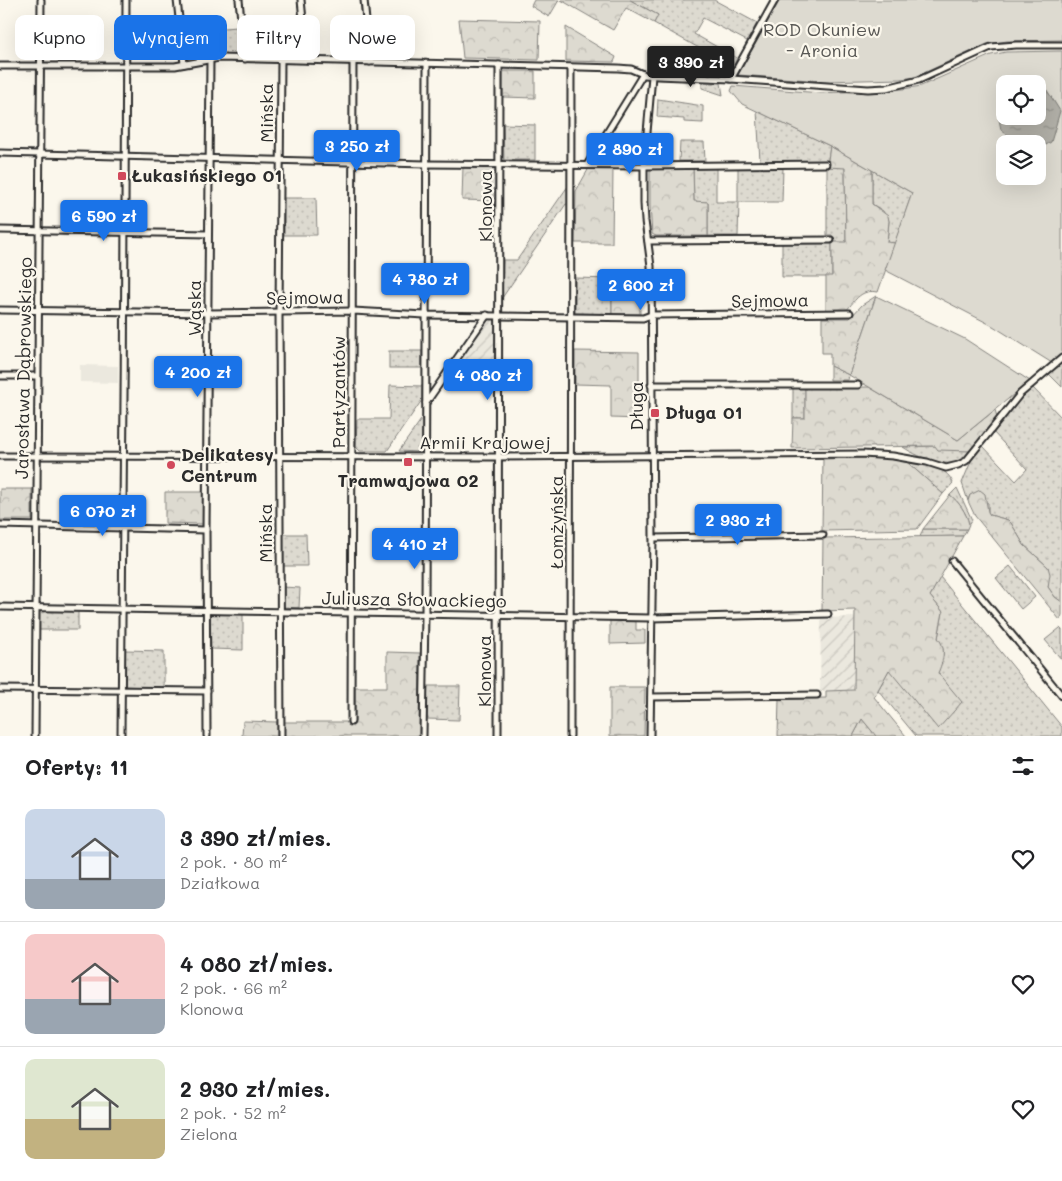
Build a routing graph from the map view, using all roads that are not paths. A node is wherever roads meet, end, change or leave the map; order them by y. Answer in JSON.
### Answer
{"nodes":[{"id":1,"x":41,"y":0,"type":"edge"},
{"id":2,"x":126,"y":0,"type":"edge"},
{"id":3,"x":177,"y":0,"type":"edge"},
{"id":4,"x":239,"y":0,"type":"edge"},
{"id":5,"x":301,"y":0,"type":"edge"},
{"id":6,"x":364,"y":0,"type":"edge"},
{"id":7,"x":775,"y":0,"type":"edge"},
{"id":8,"x":241,"y":15,"type":"edge"},
{"id":9,"x":302,"y":15,"type":"edge"},
{"id":10,"x":1062,"y":45,"type":"edge"},
{"id":11,"x":205,"y":60,"type":"edge"},
{"id":12,"x":210,"y":60,"type":"edge"},
{"id":13,"x":281,"y":60,"type":"edge"},
{"id":14,"x":307,"y":60,"type":"edge"},
{"id":15,"x":353,"y":61,"type":"junction"},
{"id":16,"x":370,"y":62,"type":"junction"},
{"id":17,"x":184,"y":64,"type":"junction"},
{"id":18,"x":427,"y":64,"type":"junction"},
{"id":19,"x":499,"y":65,"type":"junction"},
{"id":20,"x":0,"y":66,"type":"edge"},
{"id":21,"x":41,"y":66,"type":"junction"},
{"id":22,"x":126,"y":66,"type":"junction"},
{"id":23,"x":572,"y":68,"type":"junction"},
{"id":24,"x":643,"y":74,"type":"junction"},
{"id":25,"x":652,"y":76,"type":"junction"},
{"id":26,"x":731,"y":79,"type":"junction"},
{"id":27,"x":0,"y":153,"type":"edge"},
{"id":28,"x":40,"y":154,"type":"junction"},
{"id":29,"x":126,"y":156,"type":"junction"},
{"id":30,"x":209,"y":158,"type":"junction"},
{"id":31,"x":281,"y":160,"type":"junction"},
{"id":32,"x":352,"y":162,"type":"junction"},
{"id":33,"x":426,"y":164,"type":"junction"},
{"id":34,"x":500,"y":164,"type":"junction"},
{"id":35,"x":826,"y":164,"type":"dead end"},
{"id":36,"x":571,"y":165,"type":"junction"},
{"id":37,"x":587,"y":165,"type":"junction"},
{"id":38,"x":644,"y":166,"type":"junction"},
{"id":39,"x":0,"y":230,"type":"edge"},
{"id":40,"x":39,"y":231,"type":"junction"},
{"id":41,"x":125,"y":232,"type":"junction"},
{"id":42,"x":208,"y":234,"type":"junction"},
{"id":43,"x":832,"y":240,"type":"dead end"},
{"id":44,"x":648,"y":241,"type":"junction"},
{"id":45,"x":0,"y":310,"type":"edge"},
{"id":46,"x":39,"y":310,"type":"junction"},
{"id":47,"x":124,"y":311,"type":"junction"},
{"id":48,"x":353,"y":311,"type":"junction"},
{"id":49,"x":209,"y":313,"type":"junction"},
{"id":50,"x":279,"y":313,"type":"junction"},
{"id":51,"x":850,"y":313,"type":"dead end"},
{"id":52,"x":425,"y":315,"type":"junction"},
{"id":53,"x":487,"y":315,"type":"junction"},
{"id":54,"x":498,"y":316,"type":"junction"},
{"id":55,"x":572,"y":316,"type":"junction"},
{"id":56,"x":651,"y":316,"type":"junction"},
{"id":57,"x":1062,"y":358,"type":"edge"},
{"id":58,"x":0,"y":376,"type":"edge"},
{"id":59,"x":37,"y":376,"type":"junction"},
{"id":60,"x":651,"y":385,"type":"junction"},
{"id":61,"x":858,"y":385,"type":"dead end"},
{"id":62,"x":425,"y":403,"type":"junction"},
{"id":63,"x":0,"y":456,"type":"edge"},
{"id":64,"x":37,"y":456,"type":"junction"},
{"id":65,"x":122,"y":456,"type":"junction"},
{"id":66,"x":207,"y":456,"type":"junction"},
{"id":67,"x":651,"y":456,"type":"junction"},
{"id":68,"x":280,"y":457,"type":"junction"},
{"id":69,"x":353,"y":457,"type":"junction"},
{"id":70,"x":426,"y":457,"type":"junction"},
{"id":71,"x":498,"y":457,"type":"junction"},
{"id":72,"x":570,"y":457,"type":"junction"},
{"id":73,"x":0,"y":526,"type":"edge"},
{"id":74,"x":37,"y":526,"type":"junction"},
{"id":75,"x":122,"y":527,"type":"junction"},
{"id":76,"x":206,"y":530,"type":"junction"},
{"id":77,"x":823,"y":535,"type":"dead end"},
{"id":78,"x":652,"y":538,"type":"junction"},
{"id":79,"x":952,"y":561,"type":"dead end"},
{"id":80,"x":0,"y":607,"type":"edge"},
{"id":81,"x":36,"y":607,"type":"junction"},
{"id":82,"x":122,"y":609,"type":"junction"},
{"id":83,"x":206,"y":611,"type":"junction"},
{"id":84,"x":280,"y":612,"type":"junction"},
{"id":85,"x":352,"y":612,"type":"junction"},
{"id":86,"x":425,"y":614,"type":"junction"},
{"id":87,"x":828,"y":614,"type":"dead end"},
{"id":88,"x":499,"y":615,"type":"junction"},
{"id":89,"x":570,"y":616,"type":"junction"},
{"id":90,"x":651,"y":618,"type":"junction"},
{"id":91,"x":0,"y":689,"type":"edge"},
{"id":92,"x":36,"y":690,"type":"junction"},
{"id":93,"x":121,"y":690,"type":"junction"},
{"id":94,"x":207,"y":691,"type":"junction"},
{"id":95,"x":817,"y":695,"type":"dead end"},
{"id":96,"x":1062,"y":696,"type":"edge"},
{"id":97,"x":651,"y":697,"type":"junction"},
{"id":98,"x":351,"y":722,"type":"dead end"},
{"id":99,"x":35,"y":736,"type":"edge"},
{"id":100,"x":121,"y":736,"type":"edge"},
{"id":101,"x":207,"y":736,"type":"edge"},
{"id":102,"x":281,"y":736,"type":"edge"},
{"id":103,"x":423,"y":736,"type":"edge"},
{"id":104,"x":498,"y":736,"type":"edge"},
{"id":105,"x":570,"y":736,"type":"edge"},
{"id":106,"x":650,"y":736,"type":"edge"}],
"edges":[{"from":1,"to":21,"type":"street","name":"Jarosława Dąbrowskiego"},
{"from":2,"to":22,"type":"street"},
{"from":3,"to":17,"type":"street"},
{"from":4,"to":8,"type":"street"},
{"from":5,"to":9,"type":"street"},
{"from":6,"to":16,"type":"street"},
{"from":7,"to":26,"type":"street"},
{"from":10,"to":26,"type":"street"},
{"from":11,"to":17,"type":"street"},
{"from":12,"to":30,"type":"street","name":"Wąska"},
{"from":13,"to":31,"type":"street","name":"Mińska"},
{"from":14,"to":15,"type":"street"},
{"from":15,"to":16,"type":"street"},
{"from":15,"to":32,"type":"street","name":"Partyzantów"},
{"from":16,"to":18,"type":"street"},
{"from":17,"to":22,"type":"street"},
{"from":18,"to":19,"type":"street"},
{"from":18,"to":33,"type":"street"},
{"from":19,"to":23,"type":"street"},
{"from":19,"to":34,"type":"street","name":"Klonowa"},
{"from":20,"to":21,"type":"street"},
{"from":21,"to":22,"type":"street"},
{"from":21,"to":28,"type":"street","name":"Jarosława Dąbrowskiego"},
{"from":22,"to":29,"type":"street"},
{"from":23,"to":24,"type":"street"},
{"from":23,"to":36,"type":"street","name":"Łomżyńska"},
{"from":24,"to":25,"type":"street"},
{"from":24,"to":37,"type":"street"},
{"from":25,"to":26,"type":"street"},
{"from":25,"to":38,"type":"street","name":"Długa"},
{"from":27,"to":28,"type":"street"},
{"from":28,"to":29,"type":"street"},
{"from":28,"to":40,"type":"street","name":"Jarosława Dąbrowskiego"},
{"from":29,"to":30,"type":"street"},
{"from":29,"to":41,"type":"street"},
{"from":30,"to":31,"type":"street"},
{"from":30,"to":42,"type":"street","name":"Wąska"},
{"from":31,"to":32,"type":"street"},
{"from":31,"to":50,"type":"street","name":"Mińska"},
{"from":32,"to":33,"type":"street"},
{"from":32,"to":48,"type":"street","name":"Partyzantów"},
{"from":33,"to":34,"type":"street"},
{"from":33,"to":52,"type":"street"},
{"from":34,"to":36,"type":"street"},
{"from":34,"to":54,"type":"street","name":"Klonowa"},
{"from":35,"to":38,"type":"street"},
{"from":36,"to":37,"type":"street"},
{"from":36,"to":55,"type":"street","name":"Łomżyńska"},
{"from":37,"to":38,"type":"street"},
{"from":38,"to":44,"type":"street","name":"Długa"},
{"from":39,"to":40,"type":"street"},
{"from":40,"to":41,"type":"street"},
{"from":40,"to":46,"type":"street","name":"Jarosława Dąbrowskiego"},
{"from":41,"to":42,"type":"street"},
{"from":41,"to":47,"type":"street"},
{"from":42,"to":49,"type":"street","name":"Wąska"},
{"from":43,"to":44,"type":"street"},
{"from":44,"to":56,"type":"street","name":"Długa"},
{"from":45,"to":46,"type":"street","name":"Sejmowa"},
{"from":46,"to":47,"type":"street","name":"Sejmowa"},
{"from":46,"to":59,"type":"street","name":"Jarosława Dąbrowskiego"},
{"from":47,"to":49,"type":"street","name":"Sejmowa"},
{"from":47,"to":65,"type":"street"},
{"from":48,"to":50,"type":"street","name":"Sejmowa"},
{"from":48,"to":52,"type":"street","name":"Sejmowa"},
{"from":48,"to":69,"type":"street","name":"Partyzantów"},
{"from":49,"to":50,"type":"street","name":"Sejmowa"},
{"from":49,"to":66,"type":"street","name":"Wąska"},
{"from":50,"to":68,"type":"street","name":"Mińska"},
{"from":51,"to":56,"type":"street","name":"Sejmowa"},
{"from":52,"to":53,"type":"street","name":"Sejmowa"},
{"from":52,"to":62,"type":"street"},
{"from":53,"to":54,"type":"street","name":"Sejmowa"},
{"from":53,"to":62,"type":"street"},
{"from":54,"to":55,"type":"street","name":"Sejmowa"},
{"from":54,"to":71,"type":"street","name":"Klonowa"},
{"from":55,"to":56,"type":"street","name":"Sejmowa"},
{"from":55,"to":72,"type":"street","name":"Łomżyńska"},
{"from":56,"to":60,"type":"street","name":"Długa"},
{"from":57,"to":67,"type":"street","name":"Armii Krajowej"},
{"from":58,"to":59,"type":"street"},
{"from":59,"to":64,"type":"street","name":"Jarosława Dąbrowskiego"},
{"from":60,"to":61,"type":"street"},
{"from":60,"to":67,"type":"street","name":"Długa"},
{"from":62,"to":70,"type":"street"},
{"from":63,"to":64,"type":"street","name":"Armii Krajowej"},
{"from":64,"to":65,"type":"street","name":"Armii Krajowej"},
{"from":64,"to":74,"type":"street","name":"Jarosława Dąbrowskiego"},
{"from":65,"to":66,"type":"street","name":"Armii Krajowej"},
{"from":65,"to":75,"type":"street"},
{"from":66,"to":68,"type":"street","name":"Armii Krajowej"},
{"from":66,"to":76,"type":"street","name":"Wąska"},
{"from":67,"to":72,"type":"street","name":"Armii Krajowej"},
{"from":67,"to":78,"type":"street","name":"Długa"},
{"from":68,"to":69,"type":"street","name":"Armii Krajowej"},
{"from":68,"to":84,"type":"street","name":"Mińska"},
{"from":69,"to":70,"type":"street","name":"Armii Krajowej"},
{"from":69,"to":85,"type":"street","name":"Partyzantów"},
{"from":70,"to":71,"type":"street","name":"Armii Krajowej"},
{"from":70,"to":86,"type":"street"},
{"from":71,"to":72,"type":"street","name":"Armii Krajowej"},
{"from":71,"to":88,"type":"street","name":"Klonowa"},
{"from":72,"to":89,"type":"street","name":"Łomżyńska"},
{"from":73,"to":74,"type":"street"},
{"from":74,"to":75,"type":"street"},
{"from":74,"to":81,"type":"street","name":"Jarosława Dąbrowskiego"},
{"from":75,"to":76,"type":"street"},
{"from":75,"to":82,"type":"street"},
{"from":76,"to":83,"type":"street","name":"Wąska"},
{"from":77,"to":78,"type":"street"},
{"from":78,"to":90,"type":"street","name":"Długa"},
{"from":79,"to":96,"type":"street"},
{"from":80,"to":81,"type":"street","name":"Juliusza Słowackiego"},
{"from":81,"to":82,"type":"street","name":"Juliusza Słowackiego"},
{"from":81,"to":92,"type":"street","name":"Jarosława Dąbrowskiego"},
{"from":82,"to":83,"type":"street","name":"Juliusza Słowackiego"},
{"from":82,"to":93,"type":"street"},
{"from":83,"to":84,"type":"street","name":"Juliusza Słowackiego"},
{"from":83,"to":94,"type":"street","name":"Wąska"},
{"from":84,"to":85,"type":"street","name":"Juliusza Słowackiego"},
{"from":84,"to":102,"type":"street","name":"Mińska"},
{"from":85,"to":86,"type":"street","name":"Juliusza Słowackiego"},
{"from":85,"to":98,"type":"street","name":"Partyzantów"},
{"from":86,"to":88,"type":"street","name":"Juliusza Słowackiego"},
{"from":86,"to":103,"type":"street"},
{"from":87,"to":90,"type":"street","name":"Juliusza Słowackiego"},
{"from":88,"to":89,"type":"street","name":"Juliusza Słowackiego"},
{"from":88,"to":104,"type":"street","name":"Klonowa"},
{"from":89,"to":90,"type":"street","name":"Juliusza Słowackiego"},
{"from":89,"to":105,"type":"street","name":"Łomżyńska"},
{"from":90,"to":97,"type":"street","name":"Długa"},
{"from":91,"to":92,"type":"street"},
{"from":92,"to":93,"type":"street"},
{"from":92,"to":99,"type":"street","name":"Jarosława Dąbrowskiego"},
{"from":93,"to":94,"type":"street"},
{"from":93,"to":100,"type":"street"},
{"from":94,"to":101,"type":"street","name":"Wąska"},
{"from":95,"to":97,"type":"street"},
{"from":97,"to":106,"type":"street","name":"Długa"}]}
